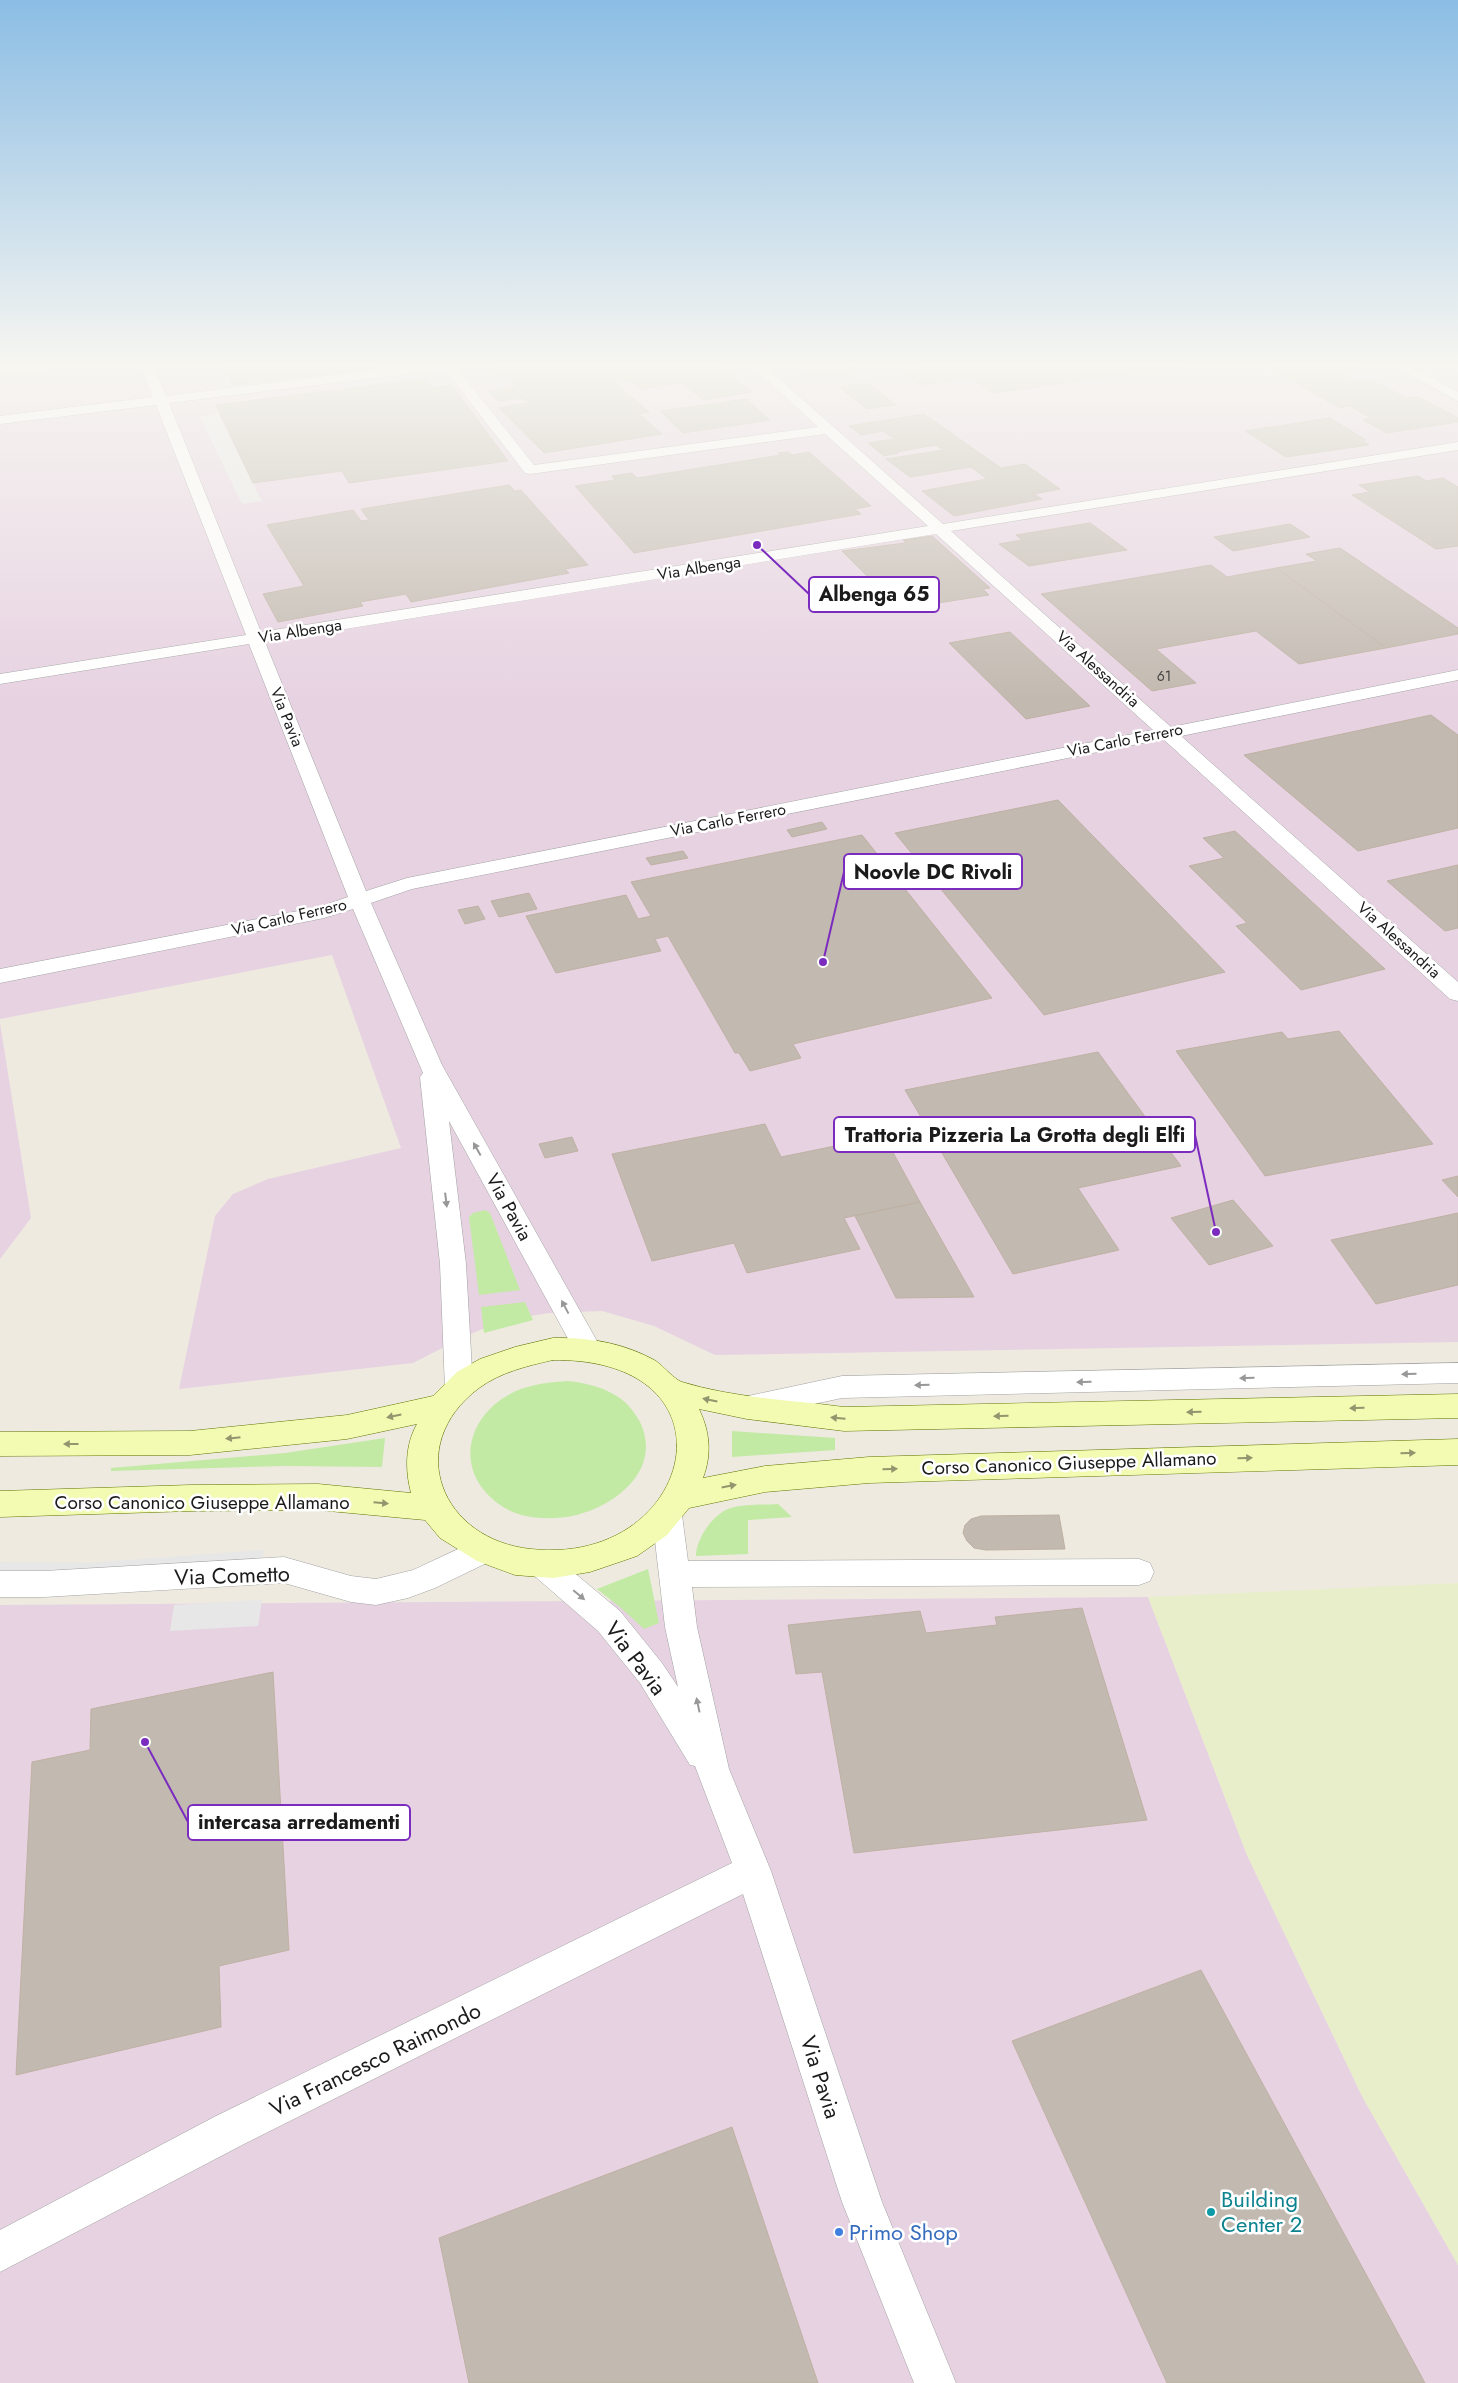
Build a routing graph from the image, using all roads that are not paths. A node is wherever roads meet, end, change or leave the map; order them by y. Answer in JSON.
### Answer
{"nodes":[{"id":1,"x":192,"y":478,"type":"edge"},
{"id":2,"x":885,"y":478,"type":"edge"},
{"id":3,"x":1258,"y":478,"type":"edge"},
{"id":4,"x":942,"y":529,"type":"junction"},
{"id":5,"x":256,"y":638,"type":"junction"},
{"id":6,"x":1458,"y":675,"type":"edge"},
{"id":7,"x":0,"y":679,"type":"edge"},
{"id":8,"x":1168,"y":732,"type":"junction"},
{"id":9,"x":359,"y":900,"type":"junction"},
{"id":10,"x":0,"y":976,"type":"edge"},
{"id":11,"x":1458,"y":994,"type":"edge"},
{"id":12,"x":430,"y":1065,"type":"junction"},
{"id":13,"x":588,"y":1350,"type":"junction"},
{"id":14,"x":1458,"y":1373,"type":"edge"},
{"id":15,"x":674,"y":1392,"type":"junction"},
{"id":16,"x":450,"y":1397,"type":"junction"},
{"id":17,"x":1458,"y":1406,"type":"edge"},
{"id":18,"x":747,"y":1407,"type":"junction"},
{"id":19,"x":0,"y":1444,"type":"edge"},
{"id":20,"x":1458,"y":1452,"type":"edge"},
{"id":21,"x":0,"y":1504,"type":"edge"},
{"id":22,"x":674,"y":1505,"type":"junction"},
{"id":23,"x":434,"y":1508,"type":"junction"},
{"id":24,"x":484,"y":1550,"type":"junction"},
{"id":25,"x":542,"y":1564,"type":"junction"},
{"id":26,"x":1139,"y":1572,"type":"dead end"},
{"id":27,"x":674,"y":1573,"type":"junction"},
{"id":28,"x":0,"y":1584,"type":"edge"},
{"id":29,"x":712,"y":1769,"type":"junction"},
{"id":30,"x":752,"y":1871,"type":"junction"},
{"id":31,"x":0,"y":2252,"type":"edge"},
{"id":32,"x":935,"y":2383,"type":"edge"}],
"edges":[{"from":1,"to":5,"type":"street","name":"Via Pavia"},
{"from":2,"to":4,"type":"street","name":"Via Alessandria"},
{"from":3,"to":4,"type":"street","name":"Via Albenga"},
{"from":4,"to":5,"type":"street","name":"Via Albenga"},
{"from":4,"to":8,"type":"street","name":"Via Alessandria"},
{"from":5,"to":7,"type":"street","name":"Via Albenga"},
{"from":5,"to":9,"type":"street","name":"Via Pavia"},
{"from":6,"to":8,"type":"street","name":"Via Carlo Ferrero"},
{"from":8,"to":9,"type":"street","name":"Via Carlo Ferrero"},
{"from":8,"to":11,"type":"street","name":"Via Alessandria"},
{"from":9,"to":10,"type":"street","name":"Via Carlo Ferrero"},
{"from":9,"to":12,"type":"street","name":"Via Pavia"},
{"from":13,"to":12,"type":"street","name":"Via Pavia","one_way":true},
{"from":12,"to":16,"type":"street","name":"Via Pavia","one_way":true},
{"from":13,"to":15,"type":"main road"},
{"from":13,"to":16,"type":"main road"},
{"from":14,"to":18,"type":"street","one_way":true},
{"from":18,"to":15,"type":"main road","one_way":true},
{"from":15,"to":22,"type":"main road"},
{"from":16,"to":19,"type":"main road","one_way":true},
{"from":16,"to":23,"type":"main road"},
{"from":17,"to":18,"type":"main road","one_way":true},
{"from":22,"to":20,"type":"main road","name":"Corso Canonico Giuseppe Allamano","one_way":true},
{"from":21,"to":23,"type":"main road","name":"Corso Canonico Giuseppe Allamano","one_way":true},
{"from":22,"to":25,"type":"main road"},
{"from":22,"to":27,"type":"street","name":"Via Pavia"},
{"from":23,"to":24,"type":"main road"},
{"from":24,"to":25,"type":"main road"},
{"from":24,"to":28,"type":"street","name":"Via Cometto"},
{"from":25,"to":29,"type":"street","name":"Via Pavia","one_way":true},
{"from":26,"to":27,"type":"street"},
{"from":29,"to":27,"type":"street","name":"Via Pavia","one_way":true},
{"from":29,"to":30,"type":"street","name":"Via Pavia"},
{"from":30,"to":31,"type":"street","name":"Via Francesco Raimondo"},
{"from":30,"to":32,"type":"street","name":"Via Pavia"}]}
